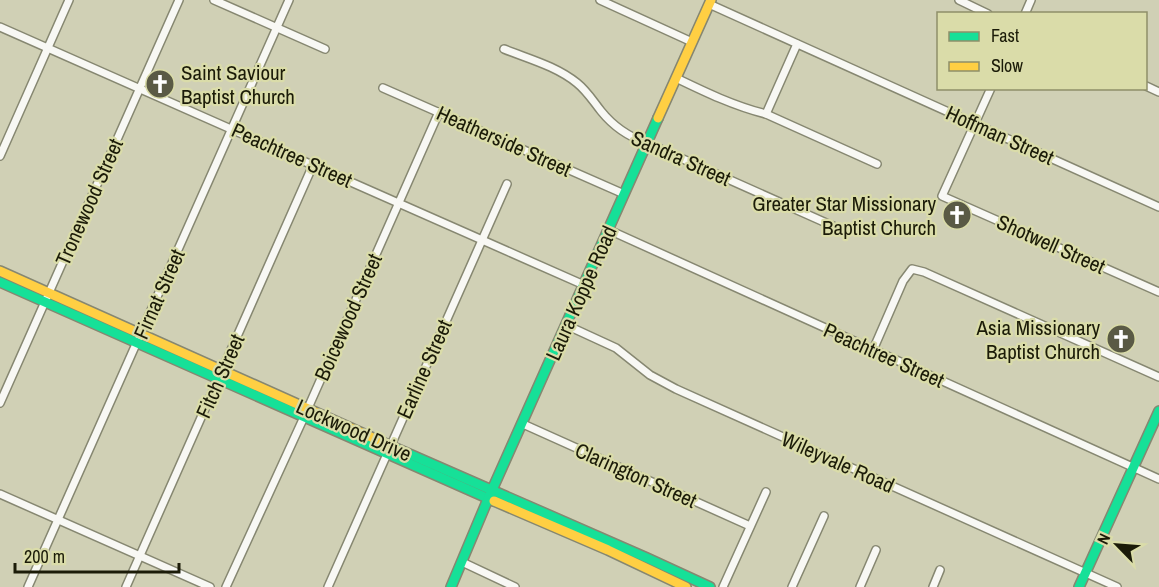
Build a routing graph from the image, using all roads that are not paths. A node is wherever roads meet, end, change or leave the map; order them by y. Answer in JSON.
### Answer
{"nodes":[{"id":1,"x":69,"y":0,"type":"edge"},
{"id":2,"x":179,"y":0,"type":"edge"},
{"id":3,"x":214,"y":0,"type":"edge"},
{"id":4,"x":289,"y":0,"type":"edge"},
{"id":5,"x":600,"y":0,"type":"edge"},
{"id":6,"x":959,"y":0,"type":"edge"},
{"id":7,"x":710,"y":2,"type":"edge"},
{"id":8,"x":984,"y":12,"type":"edge"},
{"id":9,"x":0,"y":27,"type":"edge"},
{"id":10,"x":277,"y":28,"type":"junction"},
{"id":11,"x":692,"y":42,"type":"junction"},
{"id":12,"x":797,"y":44,"type":"junction"},
{"id":13,"x":48,"y":48,"type":"junction"},
{"id":14,"x":325,"y":49,"type":"dead end"},
{"id":15,"x":504,"y":49,"type":"dead end"},
{"id":16,"x":676,"y":78,"type":"junction"},
{"id":17,"x":140,"y":88,"type":"junction"},
{"id":18,"x":384,"y":88,"type":"dead end"},
{"id":19,"x":990,"y":90,"type":"edge"},
{"id":20,"x":439,"y":112,"type":"junction"},
{"id":21,"x":765,"y":114,"type":"junction"},
{"id":22,"x":975,"y":124,"type":"junction"},
{"id":23,"x":232,"y":129,"type":"junction"},
{"id":24,"x":647,"y":143,"type":"junction"},
{"id":25,"x":0,"y":156,"type":"edge"},
{"id":26,"x":877,"y":164,"type":"dead end"},
{"id":27,"x":313,"y":165,"type":"junction"},
{"id":28,"x":507,"y":184,"type":"dead end"},
{"id":29,"x":624,"y":194,"type":"junction"},
{"id":30,"x":398,"y":202,"type":"junction"},
{"id":31,"x":1159,"y":207,"type":"edge"},
{"id":32,"x":609,"y":230,"type":"junction"},
{"id":33,"x":842,"y":230,"type":"dead end"},
{"id":34,"x":482,"y":240,"type":"junction"},
{"id":35,"x":0,"y":271,"type":"edge"},
{"id":36,"x":0,"y":282,"type":"edge"},
{"id":37,"x":584,"y":285,"type":"junction"},
{"id":38,"x":1159,"y":292,"type":"edge"},
{"id":39,"x":47,"y":298,"type":"junction"},
{"id":40,"x":566,"y":325,"type":"junction"},
{"id":41,"x":139,"y":339,"type":"junction"},
{"id":42,"x":873,"y":350,"type":"junction"},
{"id":43,"x":221,"y":375,"type":"junction"},
{"id":44,"x":1159,"y":377,"type":"edge"},
{"id":45,"x":0,"y":403,"type":"edge"},
{"id":46,"x":1159,"y":411,"type":"edge"},
{"id":47,"x":305,"y":413,"type":"junction"},
{"id":48,"x":523,"y":424,"type":"junction"},
{"id":49,"x":389,"y":450,"type":"junction"},
{"id":50,"x":1134,"y":468,"type":"junction"},
{"id":51,"x":1159,"y":479,"type":"edge"},
{"id":52,"x":766,"y":492,"type":"dead end"},
{"id":53,"x":0,"y":494,"type":"edge"},
{"id":54,"x":490,"y":495,"type":"junction"},
{"id":55,"x":824,"y":516,"type":"dead end"},
{"id":56,"x":58,"y":519,"type":"junction"},
{"id":57,"x":750,"y":526,"type":"junction"},
{"id":58,"x":876,"y":550,"type":"dead end"},
{"id":59,"x":140,"y":556,"type":"junction"},
{"id":60,"x":462,"y":562,"type":"junction"},
{"id":61,"x":940,"y":570,"type":"dead end"},
{"id":62,"x":1086,"y":573,"type":"junction"},
{"id":63,"x":28,"y":587,"type":"edge"},
{"id":64,"x":126,"y":587,"type":"edge"},
{"id":65,"x":210,"y":587,"type":"edge"},
{"id":66,"x":226,"y":587,"type":"edge"},
{"id":67,"x":328,"y":587,"type":"edge"},
{"id":68,"x":451,"y":587,"type":"edge"},
{"id":69,"x":515,"y":587,"type":"edge"},
{"id":70,"x":686,"y":587,"type":"edge"},
{"id":71,"x":710,"y":587,"type":"edge"},
{"id":72,"x":723,"y":587,"type":"edge"},
{"id":73,"x":792,"y":587,"type":"edge"},
{"id":74,"x":860,"y":587,"type":"edge"},
{"id":75,"x":933,"y":587,"type":"edge"},
{"id":76,"x":1079,"y":587,"type":"edge"},
{"id":77,"x":1117,"y":587,"type":"edge"}],
"edges":[{"from":1,"to":13,"type":"street"},
{"from":2,"to":17,"type":"street","name":"Tronewood Street"},
{"from":3,"to":10,"type":"street"},
{"from":4,"to":10,"type":"street","name":"Firnat Street"},
{"from":5,"to":11,"type":"street"},
{"from":6,"to":8,"type":"street"},
{"from":7,"to":11,"type":"main road","name":"Laura Koppe Road"},
{"from":7,"to":12,"type":"street","name":"Hoffman Street"},
{"from":9,"to":13,"type":"street","name":"Peachtree Street"},
{"from":10,"to":14,"type":"street"},
{"from":10,"to":23,"type":"street","name":"Firnat Street"},
{"from":11,"to":16,"type":"main road","name":"Laura Koppe Road"},
{"from":12,"to":21,"type":"street"},
{"from":12,"to":22,"type":"street","name":"Hoffman Street"},
{"from":13,"to":17,"type":"street","name":"Peachtree Street"},
{"from":13,"to":25,"type":"street"},
{"from":15,"to":24,"type":"street","name":"Sandra Street"},
{"from":16,"to":21,"type":"street"},
{"from":16,"to":24,"type":"main road","name":"Laura Koppe Road"},
{"from":17,"to":23,"type":"street","name":"Peachtree Street"},
{"from":17,"to":39,"type":"street","name":"Tronewood Street"},
{"from":18,"to":20,"type":"street","name":"Heatherside Street"},
{"from":19,"to":22,"type":"street"},
{"from":20,"to":29,"type":"street","name":"Heatherside Street"},
{"from":20,"to":30,"type":"street","name":"Boicewood Street"},
{"from":21,"to":26,"type":"street"},
{"from":22,"to":31,"type":"street","name":"Hoffman Street"},
{"from":22,"to":38,"type":"street","name":"Shotwell Street"},
{"from":23,"to":27,"type":"street","name":"Peachtree Street"},
{"from":23,"to":41,"type":"street","name":"Firnat Street"},
{"from":24,"to":29,"type":"main road","name":"Laura Koppe Road"},
{"from":24,"to":33,"type":"street","name":"Sandra Street"},
{"from":27,"to":30,"type":"street","name":"Peachtree Street"},
{"from":27,"to":43,"type":"street","name":"Fitch Street"},
{"from":28,"to":34,"type":"street","name":"Earline Street"},
{"from":29,"to":32,"type":"main road","name":"Laura Koppe Road"},
{"from":30,"to":34,"type":"street","name":"Peachtree Street"},
{"from":30,"to":47,"type":"street","name":"Boicewood Street"},
{"from":32,"to":37,"type":"main road","name":"Laura Koppe Road"},
{"from":32,"to":42,"type":"street","name":"Peachtree Street"},
{"from":34,"to":37,"type":"street","name":"Peachtree Street"},
{"from":34,"to":49,"type":"street","name":"Earline Street"},
{"from":35,"to":39,"type":"main road","name":"Lockwood Drive"},
{"from":36,"to":39,"type":"main road","name":"Lockwood Drive"},
{"from":37,"to":40,"type":"main road","name":"Laura Koppe Road"},
{"from":39,"to":41,"type":"main road","name":"Lockwood Drive"},
{"from":39,"to":45,"type":"street","name":"Tronewood Street"},
{"from":40,"to":48,"type":"main road","name":"Laura Koppe Road"},
{"from":40,"to":62,"type":"street","name":"Wileyvale Road"},
{"from":41,"to":43,"type":"main road","name":"Lockwood Drive"},
{"from":41,"to":56,"type":"street","name":"Firnat Street"},
{"from":42,"to":44,"type":"street"},
{"from":42,"to":50,"type":"street","name":"Peachtree Street"},
{"from":43,"to":47,"type":"main road","name":"Lockwood Drive"},
{"from":43,"to":59,"type":"street","name":"Fitch Street"},
{"from":46,"to":50,"type":"main road"},
{"from":47,"to":49,"type":"main road","name":"Lockwood Drive"},
{"from":47,"to":66,"type":"street","name":"Boicewood Street"},
{"from":48,"to":54,"type":"main road","name":"Laura Koppe Road"},
{"from":48,"to":57,"type":"street","name":"Clarington Street"},
{"from":49,"to":54,"type":"main road","name":"Lockwood Drive"},
{"from":49,"to":67,"type":"street","name":"Earline Street"},
{"from":50,"to":51,"type":"street","name":"Peachtree Street"},
{"from":50,"to":62,"type":"main road"},
{"from":52,"to":57,"type":"street"},
{"from":53,"to":56,"type":"street"},
{"from":54,"to":60,"type":"main road","name":"Laura Koppe Road"},
{"from":54,"to":70,"type":"main road","name":"Lockwood Drive"},
{"from":54,"to":71,"type":"main road","name":"Lockwood Drive"},
{"from":55,"to":73,"type":"street"},
{"from":56,"to":59,"type":"street"},
{"from":56,"to":63,"type":"street","name":"Firnat Street"},
{"from":57,"to":72,"type":"street"},
{"from":58,"to":74,"type":"street"},
{"from":59,"to":64,"type":"street","name":"Fitch Street"},
{"from":59,"to":65,"type":"street"},
{"from":60,"to":68,"type":"main road","name":"Laura Koppe Road"},
{"from":60,"to":69,"type":"street"},
{"from":61,"to":75,"type":"street"},
{"from":62,"to":76,"type":"main road"},
{"from":62,"to":77,"type":"street","name":"Wileyvale Road"}]}
